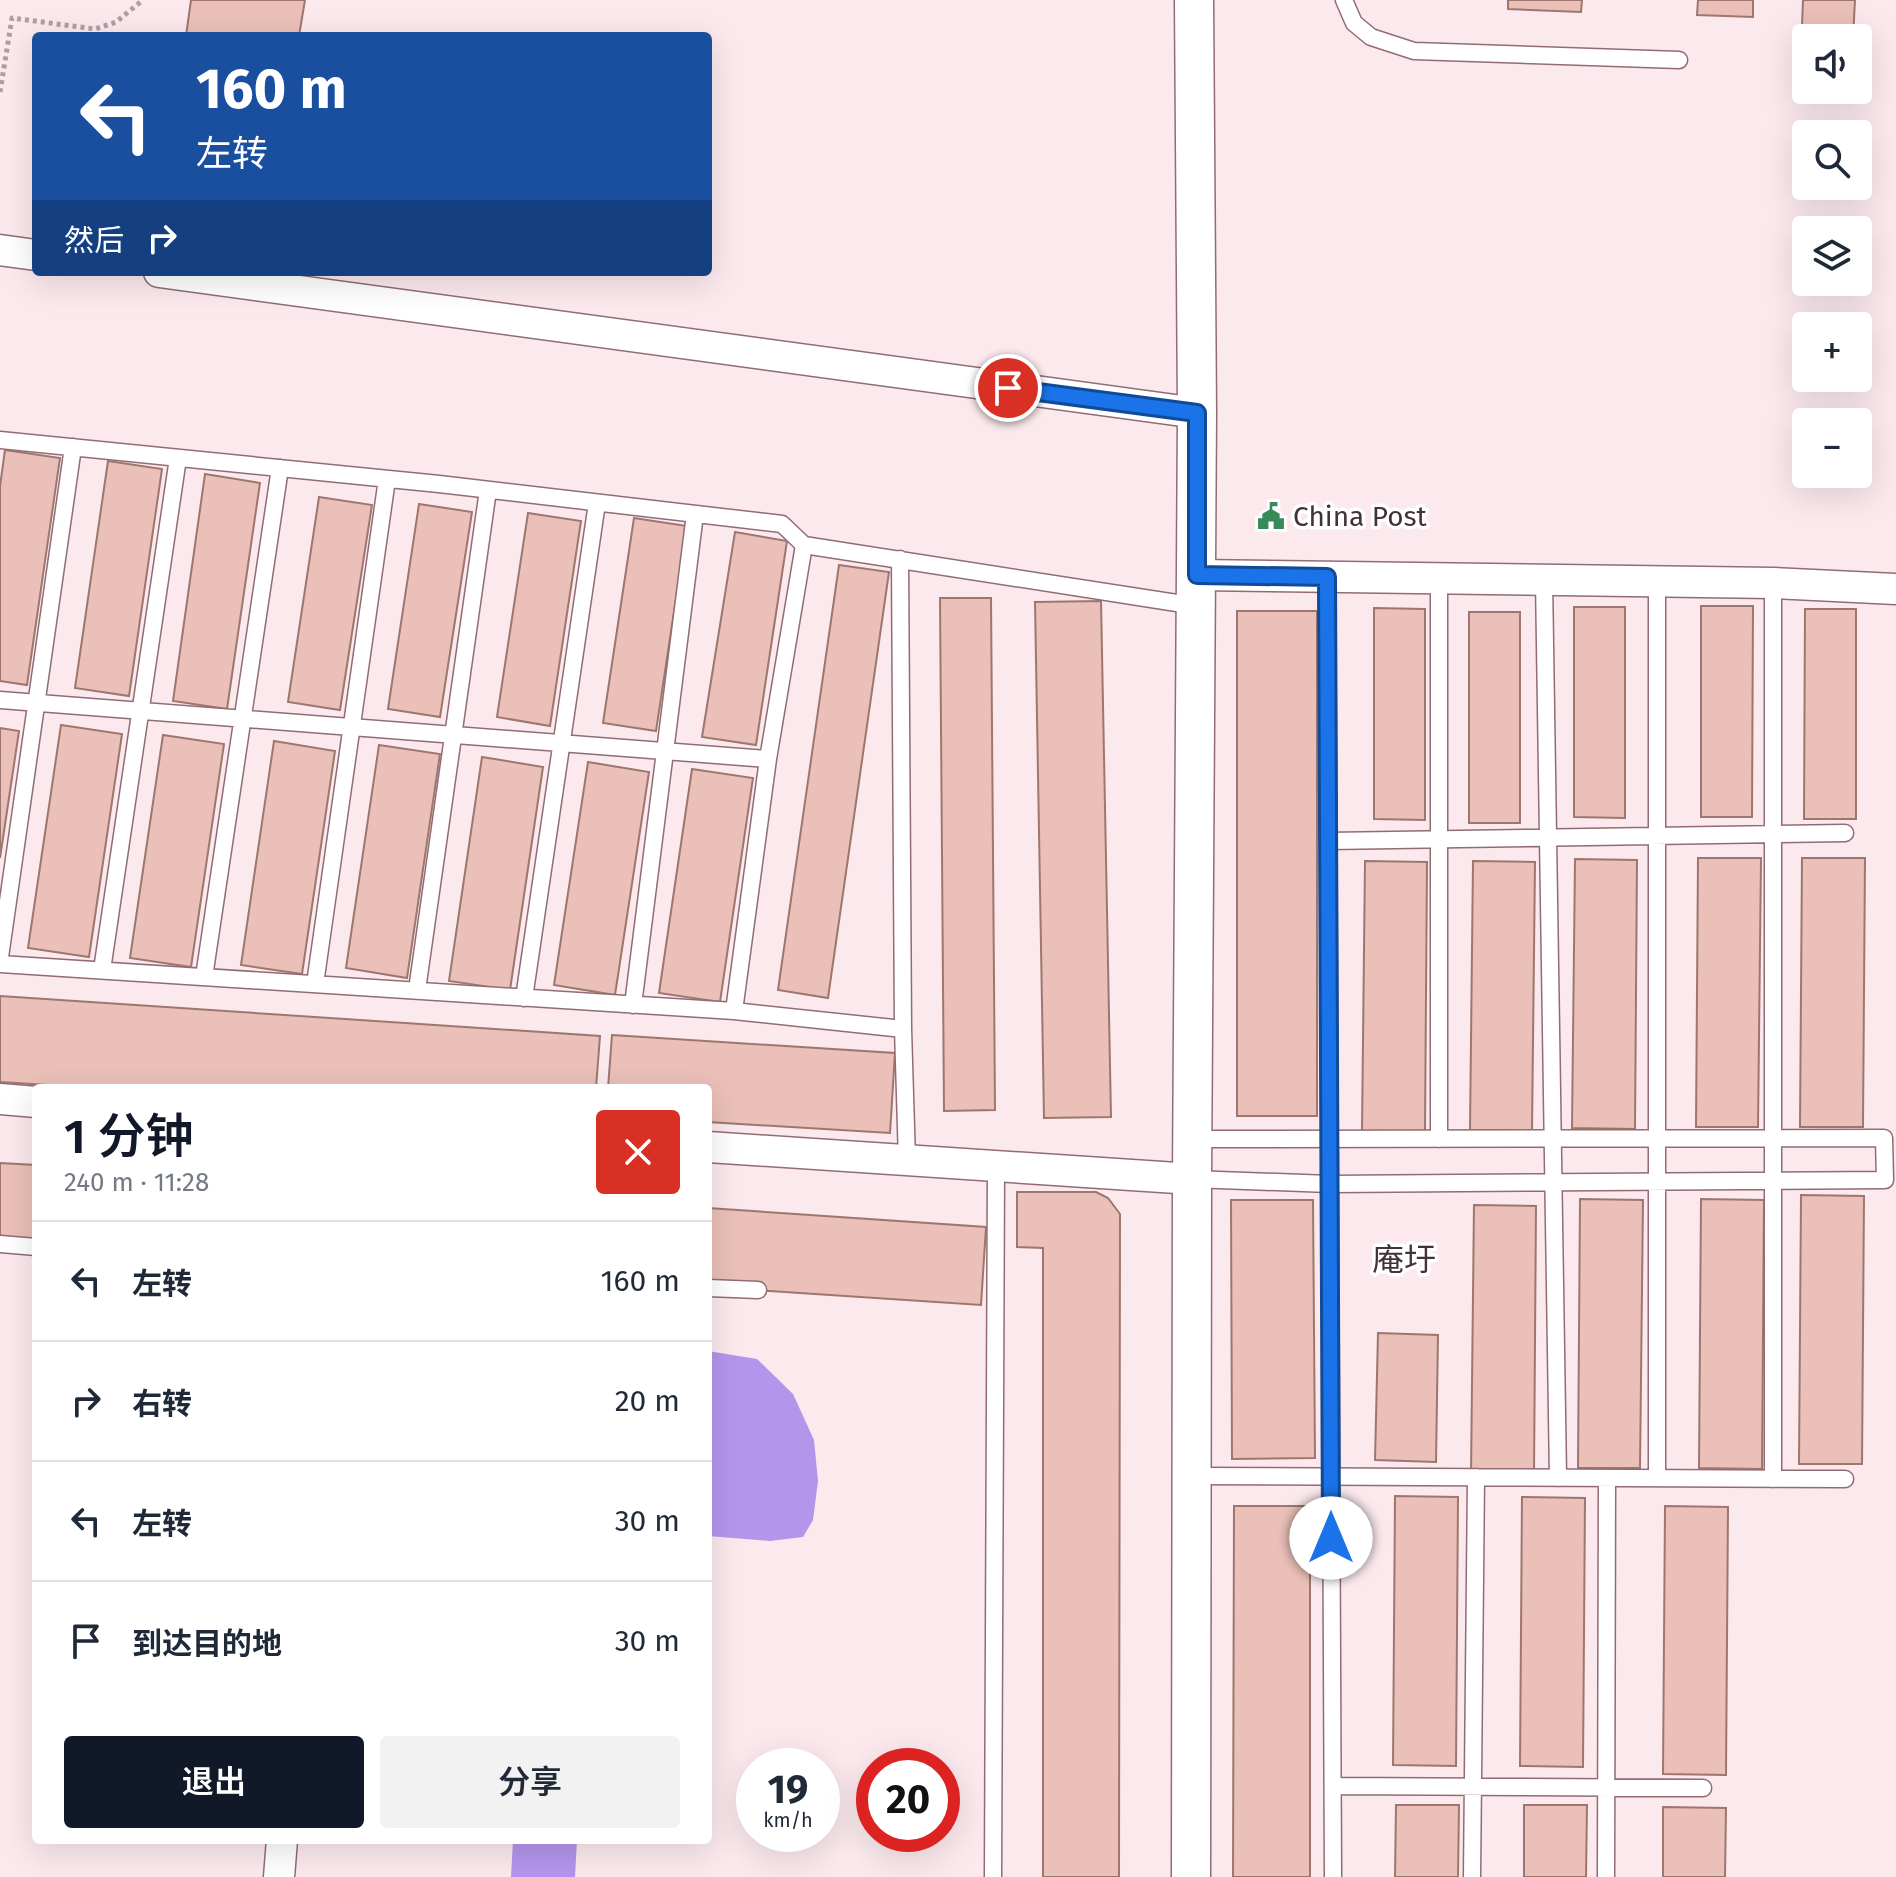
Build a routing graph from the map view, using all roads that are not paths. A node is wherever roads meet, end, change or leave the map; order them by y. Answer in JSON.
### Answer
{"nodes":[{"id":1,"x":1194,"y":0,"type":"edge"},
{"id":2,"x":1344,"y":0,"type":"edge"},
{"id":3,"x":1679,"y":60,"type":"dead end"},
{"id":4,"x":0,"y":250,"type":"edge"},
{"id":5,"x":32,"y":254,"type":"edge"},
{"id":6,"x":188,"y":276,"type":"edge"},
{"id":7,"x":1197,"y":413,"type":"junction"},
{"id":8,"x":0,"y":440,"type":"edge"},
{"id":9,"x":73,"y":447,"type":"junction"},
{"id":10,"x":178,"y":458,"type":"junction"},
{"id":11,"x":280,"y":468,"type":"junction"},
{"id":12,"x":387,"y":479,"type":"junction"},
{"id":13,"x":488,"y":490,"type":"junction"},
{"id":14,"x":597,"y":503,"type":"junction"},
{"id":15,"x":695,"y":514,"type":"junction"},
{"id":16,"x":804,"y":545,"type":"junction"},
{"id":17,"x":900,"y":559,"type":"junction"},
{"id":18,"x":1327,"y":577,"type":"junction"},
{"id":19,"x":1439,"y":578,"type":"junction"},
{"id":20,"x":1544,"y":580,"type":"junction"},
{"id":21,"x":1657,"y":581,"type":"junction"},
{"id":22,"x":1773,"y":583,"type":"junction"},
{"id":23,"x":1896,"y":589,"type":"edge"},
{"id":24,"x":1196,"y":590,"type":"junction"},
{"id":25,"x":0,"y":700,"type":"edge"},
{"id":26,"x":37,"y":703,"type":"junction"},
{"id":27,"x":141,"y":710,"type":"junction"},
{"id":28,"x":242,"y":718,"type":"junction"},
{"id":29,"x":352,"y":727,"type":"junction"},
{"id":30,"x":454,"y":735,"type":"junction"},
{"id":31,"x":561,"y":743,"type":"junction"},
{"id":32,"x":665,"y":751,"type":"junction"},
{"id":33,"x":768,"y":759,"type":"junction"},
{"id":34,"x":1845,"y":833,"type":"dead end"},
{"id":35,"x":1773,"y":834,"type":"junction"},
{"id":36,"x":1657,"y":835,"type":"junction"},
{"id":37,"x":1548,"y":838,"type":"junction"},
{"id":38,"x":1439,"y":839,"type":"junction"},
{"id":39,"x":1328,"y":841,"type":"junction"},
{"id":40,"x":0,"y":957,"type":"edge"},
{"id":41,"x":0,"y":964,"type":"edge"},
{"id":42,"x":102,"y":970,"type":"junction"},
{"id":43,"x":204,"y":977,"type":"junction"},
{"id":44,"x":315,"y":984,"type":"junction"},
{"id":45,"x":417,"y":990,"type":"junction"},
{"id":46,"x":524,"y":998,"type":"junction"},
{"id":47,"x":633,"y":1005,"type":"junction"},
{"id":48,"x":734,"y":1011,"type":"junction"},
{"id":49,"x":903,"y":1029,"type":"junction"},
{"id":50,"x":0,"y":1099,"type":"edge"},
{"id":51,"x":32,"y":1102,"type":"edge"},
{"id":52,"x":1773,"y":1138,"type":"junction"},
{"id":53,"x":1193,"y":1139,"type":"junction"},
{"id":54,"x":1329,"y":1139,"type":"junction"},
{"id":55,"x":1439,"y":1139,"type":"junction"},
{"id":56,"x":1553,"y":1139,"type":"junction"},
{"id":57,"x":1657,"y":1139,"type":"junction"},
{"id":58,"x":712,"y":1147,"type":"edge"},
{"id":59,"x":907,"y":1161,"type":"junction"},
{"id":60,"x":996,"y":1167,"type":"junction"},
{"id":61,"x":1192,"y":1179,"type":"junction"},
{"id":62,"x":1773,"y":1181,"type":"junction"},
{"id":63,"x":1554,"y":1182,"type":"junction"},
{"id":64,"x":1657,"y":1182,"type":"junction"},
{"id":65,"x":1330,"y":1184,"type":"junction"},
{"id":66,"x":0,"y":1244,"type":"edge"},
{"id":67,"x":32,"y":1247,"type":"edge"},
{"id":68,"x":712,"y":1288,"type":"edge"},
{"id":69,"x":758,"y":1290,"type":"dead end"},
{"id":70,"x":1192,"y":1476,"type":"junction"},
{"id":71,"x":1331,"y":1476,"type":"junction"},
{"id":72,"x":1476,"y":1477,"type":"junction"},
{"id":73,"x":1558,"y":1478,"type":"junction"},
{"id":74,"x":1607,"y":1478,"type":"junction"},
{"id":75,"x":1657,"y":1478,"type":"junction"},
{"id":76,"x":1773,"y":1479,"type":"junction"},
{"id":77,"x":1845,"y":1479,"type":"dead end"},
{"id":78,"x":1333,"y":1786,"type":"junction"},
{"id":79,"x":1473,"y":1787,"type":"junction"},
{"id":80,"x":1606,"y":1787,"type":"junction"},
{"id":81,"x":1703,"y":1788,"type":"dead end"},
{"id":82,"x":282,"y":1844,"type":"edge"},
{"id":83,"x":279,"y":1877,"type":"edge"},
{"id":84,"x":993,"y":1877,"type":"edge"},
{"id":85,"x":1191,"y":1877,"type":"edge"},
{"id":86,"x":1333,"y":1877,"type":"edge"},
{"id":87,"x":1472,"y":1877,"type":"edge"},
{"id":88,"x":1606,"y":1877,"type":"edge"}],
"edges":[{"from":1,"to":7,"type":"street"},
{"from":2,"to":3,"type":"lane"},
{"from":4,"to":5,"type":"street"},
{"from":6,"to":7,"type":"street"},
{"from":7,"to":24,"type":"street"},
{"from":8,"to":9,"type":"lane"},
{"from":9,"to":10,"type":"lane"},
{"from":9,"to":26,"type":"lane"},
{"from":10,"to":11,"type":"lane"},
{"from":10,"to":27,"type":"lane"},
{"from":11,"to":12,"type":"lane"},
{"from":11,"to":28,"type":"lane"},
{"from":12,"to":13,"type":"lane"},
{"from":12,"to":29,"type":"lane"},
{"from":13,"to":14,"type":"lane"},
{"from":13,"to":30,"type":"lane"},
{"from":14,"to":15,"type":"lane"},
{"from":14,"to":31,"type":"lane"},
{"from":15,"to":16,"type":"lane"},
{"from":15,"to":32,"type":"lane"},
{"from":16,"to":17,"type":"lane"},
{"from":16,"to":33,"type":"lane"},
{"from":17,"to":24,"type":"lane"},
{"from":17,"to":49,"type":"lane"},
{"from":18,"to":19,"type":"street"},
{"from":18,"to":24,"type":"street"},
{"from":18,"to":39,"type":"lane"},
{"from":19,"to":20,"type":"street"},
{"from":19,"to":38,"type":"lane"},
{"from":20,"to":21,"type":"street"},
{"from":20,"to":37,"type":"lane"},
{"from":21,"to":22,"type":"street"},
{"from":21,"to":36,"type":"lane"},
{"from":22,"to":23,"type":"street"},
{"from":22,"to":35,"type":"lane"},
{"from":24,"to":53,"type":"street"},
{"from":25,"to":26,"type":"lane"},
{"from":26,"to":27,"type":"lane"},
{"from":26,"to":40,"type":"lane"},
{"from":27,"to":28,"type":"lane"},
{"from":27,"to":42,"type":"lane"},
{"from":28,"to":29,"type":"lane"},
{"from":28,"to":43,"type":"lane"},
{"from":29,"to":30,"type":"lane"},
{"from":29,"to":44,"type":"lane"},
{"from":30,"to":31,"type":"lane"},
{"from":30,"to":45,"type":"lane"},
{"from":31,"to":32,"type":"lane"},
{"from":31,"to":46,"type":"lane"},
{"from":32,"to":33,"type":"lane"},
{"from":32,"to":47,"type":"lane"},
{"from":33,"to":48,"type":"lane"},
{"from":34,"to":35,"type":"lane"},
{"from":35,"to":36,"type":"lane"},
{"from":35,"to":52,"type":"lane"},
{"from":36,"to":37,"type":"lane"},
{"from":36,"to":57,"type":"lane"},
{"from":37,"to":38,"type":"lane"},
{"from":37,"to":56,"type":"lane"},
{"from":38,"to":39,"type":"lane"},
{"from":38,"to":55,"type":"lane"},
{"from":39,"to":54,"type":"lane"},
{"from":41,"to":42,"type":"lane"},
{"from":42,"to":43,"type":"lane"},
{"from":43,"to":44,"type":"lane"},
{"from":44,"to":45,"type":"lane"},
{"from":45,"to":46,"type":"lane"},
{"from":46,"to":47,"type":"lane"},
{"from":47,"to":48,"type":"lane"},
{"from":48,"to":49,"type":"lane"},
{"from":49,"to":59,"type":"lane"},
{"from":50,"to":51,"type":"street"},
{"from":52,"to":57,"type":"lane"},
{"from":52,"to":62,"type":"lane"},
{"from":52,"to":62,"type":"lane"},
{"from":53,"to":54,"type":"lane"},
{"from":53,"to":61,"type":"street"},
{"from":54,"to":55,"type":"lane"},
{"from":54,"to":65,"type":"lane"},
{"from":55,"to":56,"type":"lane"},
{"from":56,"to":57,"type":"lane"},
{"from":56,"to":63,"type":"lane"},
{"from":57,"to":64,"type":"lane"},
{"from":58,"to":59,"type":"street"},
{"from":59,"to":60,"type":"street"},
{"from":60,"to":61,"type":"street"},
{"from":60,"to":84,"type":"lane"},
{"from":61,"to":65,"type":"lane"},
{"from":61,"to":70,"type":"street"},
{"from":62,"to":64,"type":"lane"},
{"from":62,"to":76,"type":"lane"},
{"from":63,"to":64,"type":"lane"},
{"from":63,"to":65,"type":"lane"},
{"from":63,"to":73,"type":"lane"},
{"from":64,"to":75,"type":"lane"},
{"from":65,"to":71,"type":"lane"},
{"from":66,"to":67,"type":"lane"},
{"from":68,"to":69,"type":"lane"},
{"from":70,"to":71,"type":"lane"},
{"from":70,"to":85,"type":"street"},
{"from":71,"to":72,"type":"lane"},
{"from":71,"to":78,"type":"lane"},
{"from":72,"to":73,"type":"lane"},
{"from":72,"to":79,"type":"lane"},
{"from":73,"to":74,"type":"lane"},
{"from":74,"to":75,"type":"lane"},
{"from":74,"to":80,"type":"lane"},
{"from":75,"to":76,"type":"lane"},
{"from":76,"to":77,"type":"lane"},
{"from":78,"to":79,"type":"lane"},
{"from":78,"to":86,"type":"lane"},
{"from":79,"to":80,"type":"lane"},
{"from":79,"to":87,"type":"lane"},
{"from":80,"to":81,"type":"lane"},
{"from":80,"to":88,"type":"lane"},
{"from":82,"to":83,"type":"street"}]}
